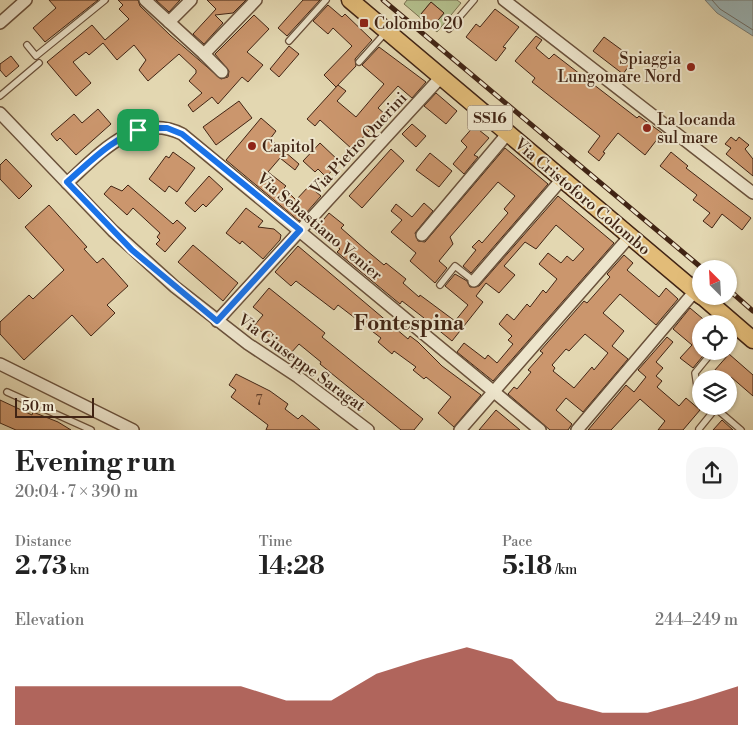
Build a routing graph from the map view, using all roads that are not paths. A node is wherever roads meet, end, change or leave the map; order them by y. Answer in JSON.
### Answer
{"nodes":[{"id":1,"x":26,"y":0,"type":"edge"},
{"id":2,"x":105,"y":0,"type":"edge"},
{"id":3,"x":145,"y":0,"type":"edge"},
{"id":4,"x":191,"y":0,"type":"edge"},
{"id":5,"x":256,"y":0,"type":"edge"},
{"id":6,"x":326,"y":0,"type":"edge"},
{"id":7,"x":350,"y":0,"type":"edge"},
{"id":8,"x":474,"y":0,"type":"edge"},
{"id":9,"x":504,"y":0,"type":"edge"},
{"id":10,"x":169,"y":22,"type":"junction"},
{"id":11,"x":0,"y":23,"type":"edge"},
{"id":12,"x":449,"y":29,"type":"dead end"},
{"id":13,"x":387,"y":31,"type":"junction"},
{"id":14,"x":289,"y":41,"type":"dead end"},
{"id":15,"x":27,"y":45,"type":"dead end"},
{"id":16,"x":204,"y":54,"type":"junction"},
{"id":17,"x":359,"y":62,"type":"dead end"},
{"id":18,"x":39,"y":63,"type":"dead end"},
{"id":19,"x":222,"y":72,"type":"dead end"},
{"id":20,"x":441,"y":77,"type":"junction"},
{"id":21,"x":0,"y":96,"type":"edge"},
{"id":22,"x":2,"y":118,"type":"edge"},
{"id":23,"x":508,"y":133,"type":"junction"},
{"id":24,"x":562,"y":179,"type":"junction"},
{"id":25,"x":67,"y":182,"type":"junction"},
{"id":26,"x":753,"y":193,"type":"edge"},
{"id":27,"x":300,"y":230,"type":"junction"},
{"id":28,"x":422,"y":235,"type":"dead end"},
{"id":29,"x":630,"y":236,"type":"junction"},
{"id":30,"x":474,"y":281,"type":"joint"},
{"id":31,"x":440,"y":285,"type":"dead end"},
{"id":32,"x":692,"y":288,"type":"edge"},
{"id":33,"x":692,"y":302,"type":"edge"},
{"id":34,"x":710,"y":305,"type":"edge"},
{"id":35,"x":719,"y":315,"type":"edge"},
{"id":36,"x":217,"y":321,"type":"junction"},
{"id":37,"x":737,"y":331,"type":"edge"},
{"id":38,"x":753,"y":340,"type":"edge"},
{"id":39,"x":705,"y":360,"type":"edge"},
{"id":40,"x":0,"y":364,"type":"edge"},
{"id":41,"x":697,"y":370,"type":"edge"},
{"id":42,"x":494,"y":391,"type":"junction"},
{"id":43,"x":8,"y":392,"type":"dead end"},
{"id":44,"x":709,"y":415,"type":"edge"},
{"id":45,"x":724,"y":415,"type":"edge"},
{"id":46,"x":119,"y":427,"type":"edge"},
{"id":47,"x":699,"y":429,"type":"edge"},
{"id":48,"x":91,"y":430,"type":"edge"},
{"id":49,"x":133,"y":430,"type":"edge"},
{"id":50,"x":368,"y":430,"type":"edge"},
{"id":51,"x":460,"y":430,"type":"edge"},
{"id":52,"x":540,"y":430,"type":"edge"},
{"id":53,"x":577,"y":430,"type":"edge"},
{"id":54,"x":741,"y":430,"type":"edge"}],
"edges":[{"from":1,"to":11,"type":"street"},
{"from":2,"to":15,"type":"lane"},
{"from":3,"to":10,"type":"street"},
{"from":4,"to":10,"type":"street"},
{"from":5,"to":16,"type":"street"},
{"from":6,"to":14,"type":"lane"},
{"from":7,"to":13,"type":"main road","name":"Via Cristoforo Colombo","number":"SS16"},
{"from":8,"to":12,"type":"lane"},
{"from":9,"to":26,"type":"street"},
{"from":10,"to":16,"type":"street"},
{"from":13,"to":17,"type":"lane"},
{"from":13,"to":20,"type":"main road","name":"Via Cristoforo Colombo","number":"SS16"},
{"from":16,"to":19,"type":"street"},
{"from":18,"to":21,"type":"lane"},
{"from":20,"to":23,"type":"main road","name":"Via Cristoforo Colombo","number":"SS16"},
{"from":20,"to":27,"type":"street","name":"Via Pietro Querini"},
{"from":22,"to":25,"type":"street","name":"Via Giuseppe Saragat"},
{"from":23,"to":24,"type":"main road","name":"Via Cristoforo Colombo","number":"SS16"},
{"from":23,"to":28,"type":"street"},
{"from":24,"to":29,"type":"main road","name":"Via Cristoforo Colombo","number":"SS16"},
{"from":24,"to":30,"type":"street"},
{"from":25,"to":27,"type":"street","name":"Via Sebastiano Venier"},
{"from":25,"to":36,"type":"street","name":"Via Giuseppe Saragat"},
{"from":27,"to":36,"type":"street","name":"Via Pietro Querini"},
{"from":27,"to":42,"type":"street","name":"Via Sebastiano Venier"},
{"from":29,"to":32,"type":"main road","name":"Via Cristoforo Colombo","number":"SS16"},
{"from":29,"to":42,"type":"street"},
{"from":30,"to":31,"type":"lane"},
{"from":33,"to":53,"type":"street"},
{"from":34,"to":35,"type":"main road","name":"Via Cristoforo Colombo","number":"SS16"},
{"from":36,"to":50,"type":"street","name":"Via Giuseppe Saragat"},
{"from":37,"to":38,"type":"main road","name":"Via Cristoforo Colombo","number":"SS16"},
{"from":39,"to":41,"type":"lane"},
{"from":40,"to":46,"type":"street"},
{"from":42,"to":51,"type":"street"},
{"from":42,"to":52,"type":"street","name":"Via Sebastiano Venier"},
{"from":43,"to":48,"type":"lane"},
{"from":44,"to":47,"type":"lane"},
{"from":45,"to":54,"type":"lane"},
{"from":46,"to":49,"type":"street"}]}
